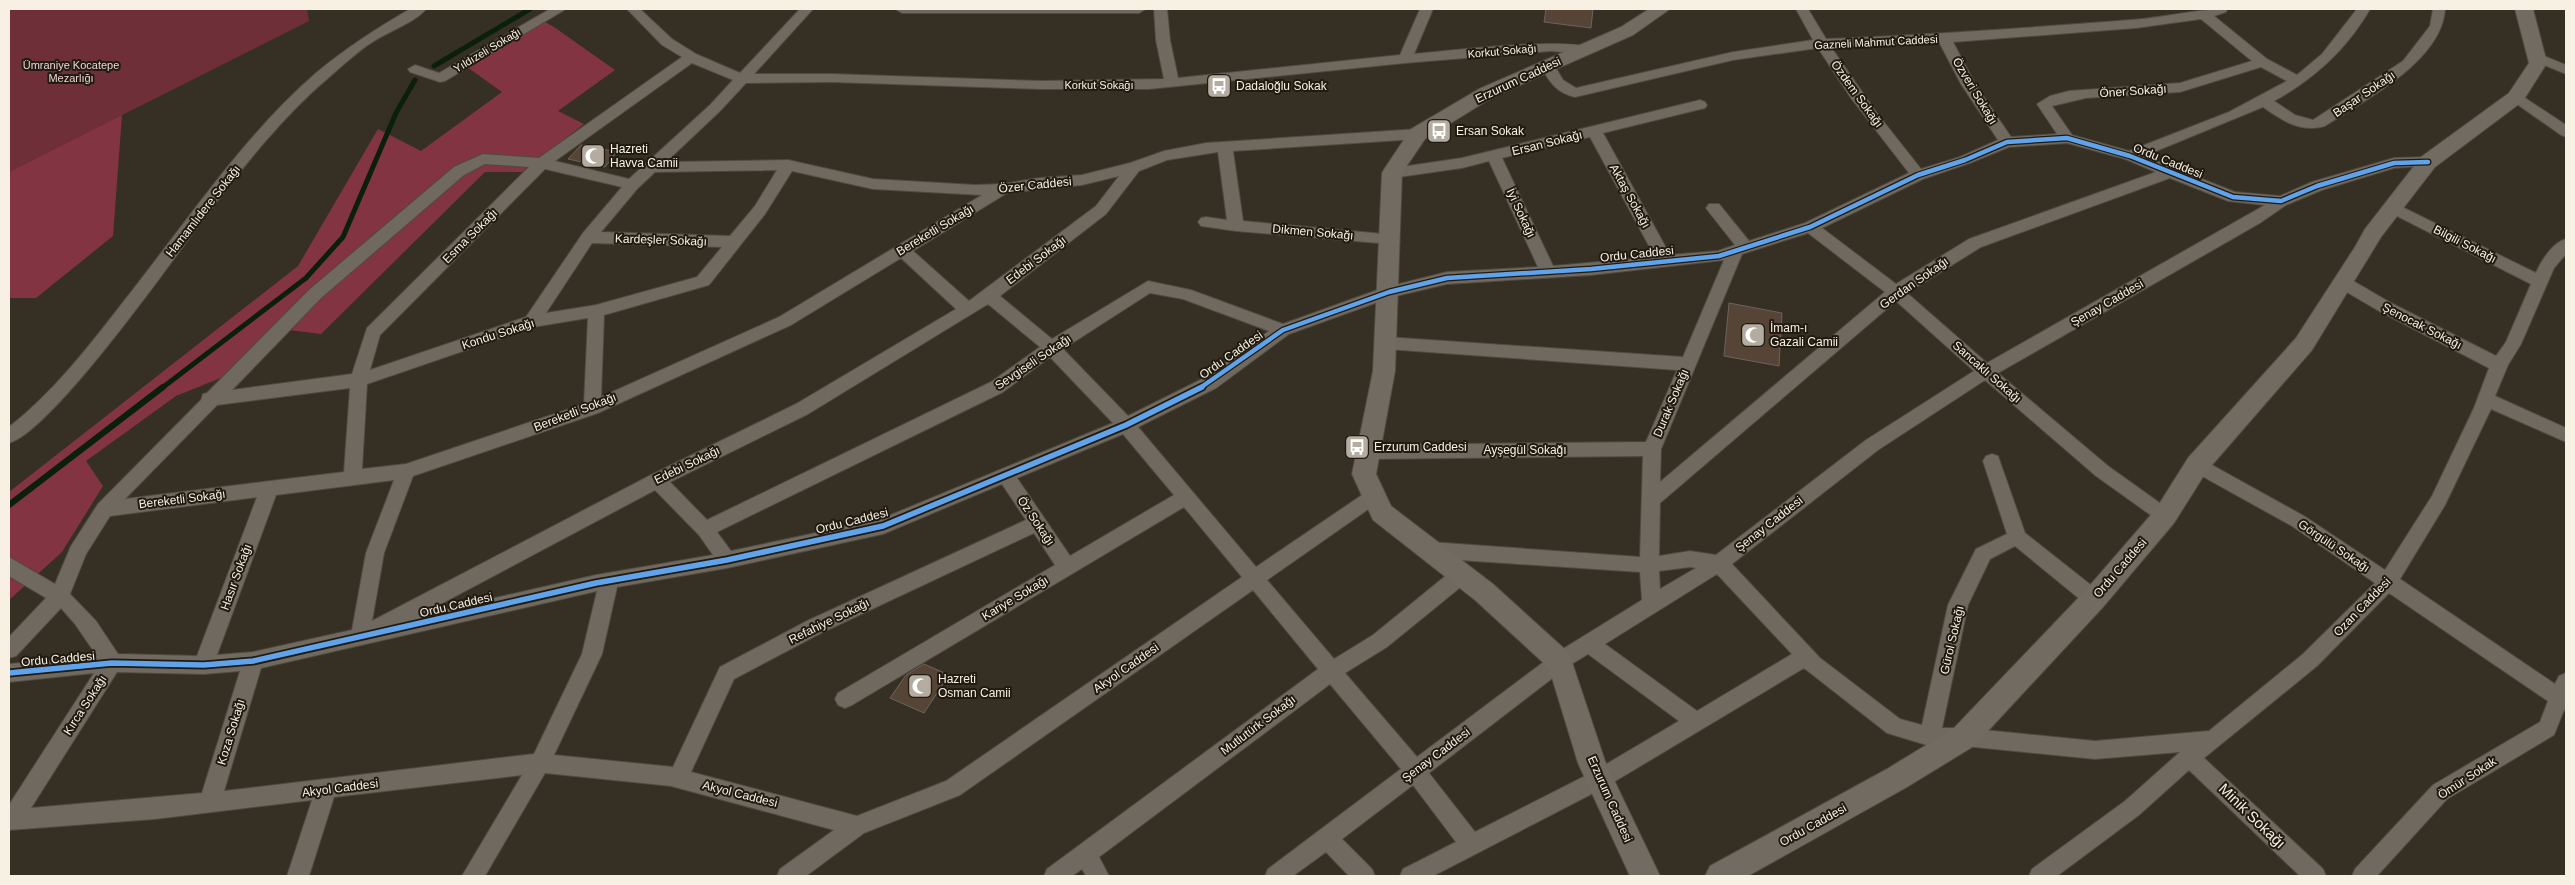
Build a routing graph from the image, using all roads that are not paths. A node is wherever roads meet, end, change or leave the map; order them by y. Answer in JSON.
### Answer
{"nodes":[{"id":1,"x":419,"y":9,"type":"edge"},
{"id":2,"x":558,"y":9,"type":"edge"},
{"id":3,"x":633,"y":9,"type":"edge"},
{"id":4,"x":902,"y":9,"type":"edge"},
{"id":5,"x":1134,"y":9,"type":"edge"},
{"id":6,"x":1139,"y":9,"type":"edge"},
{"id":7,"x":1160,"y":9,"type":"edge"},
{"id":8,"x":1426,"y":9,"type":"edge"},
{"id":9,"x":1661,"y":9,"type":"edge"},
{"id":10,"x":1802,"y":9,"type":"edge"},
{"id":11,"x":2221,"y":9,"type":"edge"},
{"id":12,"x":2364,"y":9,"type":"edge"},
{"id":13,"x":2439,"y":9,"type":"edge"},
{"id":14,"x":2524,"y":9,"type":"edge"},
{"id":15,"x":799,"y":10,"type":"edge"},
{"id":16,"x":2204,"y":15,"type":"junction"},
{"id":17,"x":1944,"y":38,"type":"junction"},
{"id":18,"x":1821,"y":44,"type":"junction"},
{"id":19,"x":1585,"y":50,"type":"junction"},
{"id":20,"x":692,"y":57,"type":"junction"},
{"id":21,"x":2537,"y":57,"type":"junction"},
{"id":22,"x":1405,"y":59,"type":"junction"},
{"id":23,"x":2262,"y":62,"type":"junction"},
{"id":24,"x":1548,"y":66,"type":"junction"},
{"id":25,"x":415,"y":69,"type":"dead end"},
{"id":26,"x":2566,"y":70,"type":"edge"},
{"id":27,"x":742,"y":78,"type":"junction"},
{"id":28,"x":2297,"y":81,"type":"junction"},
{"id":29,"x":1172,"y":83,"type":"junction"},
{"id":30,"x":2516,"y":97,"type":"junction"},
{"id":31,"x":2262,"y":100,"type":"junction"},
{"id":32,"x":1700,"y":105,"type":"dead end"},
{"id":33,"x":1594,"y":131,"type":"junction"},
{"id":34,"x":2566,"y":132,"type":"edge"},
{"id":35,"x":1418,"y":134,"type":"junction"},
{"id":36,"x":2067,"y":138,"type":"junction"},
{"id":37,"x":2007,"y":142,"type":"junction"},
{"id":38,"x":1225,"y":146,"type":"junction"},
{"id":39,"x":1494,"y":156,"type":"junction"},
{"id":40,"x":2130,"y":156,"type":"junction"},
{"id":41,"x":2428,"y":162,"type":"junction"},
{"id":42,"x":542,"y":163,"type":"junction"},
{"id":43,"x":788,"y":165,"type":"junction"},
{"id":44,"x":650,"y":167,"type":"junction"},
{"id":45,"x":1134,"y":167,"type":"junction"},
{"id":46,"x":2170,"y":172,"type":"junction"},
{"id":47,"x":1392,"y":173,"type":"junction"},
{"id":48,"x":1918,"y":175,"type":"junction"},
{"id":49,"x":632,"y":185,"type":"junction"},
{"id":50,"x":1003,"y":189,"type":"junction"},
{"id":51,"x":2281,"y":201,"type":"junction"},
{"id":52,"x":2392,"y":207,"type":"junction"},
{"id":53,"x":1714,"y":208,"type":"dead end"},
{"id":54,"x":1206,"y":222,"type":"dead end"},
{"id":55,"x":1236,"y":226,"type":"junction"},
{"id":56,"x":1810,"y":227,"type":"junction"},
{"id":57,"x":588,"y":237,"type":"junction"},
{"id":58,"x":1390,"y":239,"type":"junction"},
{"id":59,"x":733,"y":242,"type":"junction"},
{"id":60,"x":2566,"y":244,"type":"edge"},
{"id":61,"x":1741,"y":249,"type":"junction"},
{"id":62,"x":902,"y":250,"type":"junction"},
{"id":63,"x":1665,"y":261,"type":"junction"},
{"id":64,"x":1548,"y":271,"type":"junction"},
{"id":65,"x":2539,"y":281,"type":"junction"},
{"id":66,"x":2344,"y":283,"type":"junction"},
{"id":67,"x":1389,"y":292,"type":"junction"},
{"id":68,"x":1896,"y":292,"type":"junction"},
{"id":69,"x":989,"y":296,"type":"junction"},
{"id":70,"x":967,"y":309,"type":"junction"},
{"id":71,"x":596,"y":311,"type":"junction"},
{"id":72,"x":532,"y":321,"type":"junction"},
{"id":73,"x":1283,"y":330,"type":"junction"},
{"id":74,"x":1386,"y":343,"type":"junction"},
{"id":75,"x":1052,"y":348,"type":"junction"},
{"id":76,"x":1688,"y":364,"type":"junction"},
{"id":77,"x":2500,"y":366,"type":"junction"},
{"id":78,"x":1986,"y":372,"type":"junction"},
{"id":79,"x":360,"y":380,"type":"junction"},
{"id":80,"x":210,"y":399,"type":"junction"},
{"id":81,"x":2485,"y":399,"type":"junction"},
{"id":82,"x":592,"y":408,"type":"junction"},
{"id":83,"x":1126,"y":425,"type":"junction"},
{"id":84,"x":2566,"y":435,"type":"edge"},
{"id":85,"x":9,"y":436,"type":"edge"},
{"id":86,"x":1652,"y":449,"type":"junction"},
{"id":87,"x":1368,"y":452,"type":"junction"},
{"id":88,"x":1992,"y":461,"type":"dead end"},
{"id":89,"x":2197,"y":465,"type":"junction"},
{"id":90,"x":406,"y":471,"type":"junction"},
{"id":91,"x":1005,"y":475,"type":"junction"},
{"id":92,"x":352,"y":478,"type":"junction"},
{"id":93,"x":657,"y":480,"type":"junction"},
{"id":94,"x":269,"y":488,"type":"junction"},
{"id":95,"x":1374,"y":496,"type":"junction"},
{"id":96,"x":1185,"y":497,"type":"junction"},
{"id":97,"x":1651,"y":500,"type":"junction"},
{"id":98,"x":104,"y":509,"type":"junction"},
{"id":99,"x":2165,"y":516,"type":"junction"},
{"id":100,"x":1038,"y":523,"type":"junction"},
{"id":101,"x":705,"y":530,"type":"junction"},
{"id":102,"x":2018,"y":537,"type":"junction"},
{"id":103,"x":1430,"y":550,"type":"junction"},
{"id":104,"x":728,"y":560,"type":"junction"},
{"id":105,"x":1719,"y":563,"type":"junction"},
{"id":106,"x":9,"y":565,"type":"edge"},
{"id":107,"x":1649,"y":565,"type":"junction"},
{"id":108,"x":1067,"y":567,"type":"junction"},
{"id":109,"x":1461,"y":575,"type":"junction"},
{"id":110,"x":1254,"y":580,"type":"junction"},
{"id":111,"x":609,"y":581,"type":"junction"},
{"id":112,"x":2388,"y":582,"type":"junction"},
{"id":113,"x":60,"y":596,"type":"junction"},
{"id":114,"x":2094,"y":599,"type":"junction"},
{"id":115,"x":1652,"y":604,"type":"junction"},
{"id":116,"x":360,"y":637,"type":"junction"},
{"id":117,"x":1589,"y":643,"type":"junction"},
{"id":118,"x":9,"y":650,"type":"edge"},
{"id":119,"x":1806,"y":656,"type":"junction"},
{"id":120,"x":253,"y":661,"type":"junction"},
{"id":121,"x":1560,"y":661,"type":"junction"},
{"id":122,"x":112,"y":663,"type":"junction"},
{"id":123,"x":204,"y":665,"type":"junction"},
{"id":124,"x":1330,"y":672,"type":"junction"},
{"id":125,"x":9,"y":673,"type":"edge"},
{"id":126,"x":2564,"y":694,"type":"edge"},
{"id":127,"x":845,"y":699,"type":"dead end"},
{"id":128,"x":1696,"y":722,"type":"junction"},
{"id":129,"x":1930,"y":738,"type":"junction"},
{"id":130,"x":1964,"y":738,"type":"junction"},
{"id":131,"x":2213,"y":740,"type":"junction"},
{"id":132,"x":2189,"y":757,"type":"junction"},
{"id":133,"x":540,"y":764,"type":"junction"},
{"id":134,"x":1414,"y":771,"type":"junction"},
{"id":135,"x":678,"y":778,"type":"junction"},
{"id":136,"x":1600,"y":779,"type":"junction"},
{"id":137,"x":326,"y":790,"type":"junction"},
{"id":138,"x":210,"y":803,"type":"junction"},
{"id":139,"x":10,"y":819,"type":"edge"},
{"id":140,"x":858,"y":826,"type":"junction"},
{"id":141,"x":1326,"y":838,"type":"junction"},
{"id":142,"x":1472,"y":845,"type":"junction"},
{"id":143,"x":1085,"y":854,"type":"junction"},
{"id":144,"x":298,"y":876,"type":"edge"},
{"id":145,"x":473,"y":876,"type":"edge"},
{"id":146,"x":788,"y":876,"type":"edge"},
{"id":147,"x":1055,"y":876,"type":"edge"},
{"id":148,"x":1098,"y":876,"type":"edge"},
{"id":149,"x":1276,"y":876,"type":"edge"},
{"id":150,"x":1364,"y":876,"type":"edge"},
{"id":151,"x":1411,"y":876,"type":"edge"},
{"id":152,"x":1645,"y":876,"type":"edge"},
{"id":153,"x":1720,"y":876,"type":"edge"},
{"id":154,"x":2040,"y":876,"type":"edge"},
{"id":155,"x":2314,"y":876,"type":"edge"},
{"id":156,"x":2363,"y":876,"type":"edge"}],
"edges":[{"from":1,"to":85,"type":"street","name":"Hamamlıdere Sokağı"},
{"from":2,"to":25,"type":"street","name":"Yıldızeli Sokağı"},
{"from":3,"to":20,"type":"street","name":"Korkut Sokağı"},
{"from":4,"to":5,"type":"street"},
{"from":5,"to":6,"type":"street"},
{"from":7,"to":29,"type":"street"},
{"from":8,"to":22,"type":"street"},
{"from":9,"to":19,"type":"street","name":"Erzurum Caddesi"},
{"from":10,"to":18,"type":"street","name":"Özdem Sokağı"},
{"from":11,"to":16,"type":"street","name":"Gazneli Mahmut Caddesi"},
{"from":12,"to":28,"type":"street"},
{"from":13,"to":31,"type":"street","name":"Başar Sokağı"},
{"from":14,"to":21,"type":"street"},
{"from":15,"to":27,"type":"street"},
{"from":16,"to":17,"type":"street","name":"Gazneli Mahmut Caddesi"},
{"from":16,"to":23,"type":"street"},
{"from":17,"to":18,"type":"street","name":"Gazneli Mahmut Caddesi"},
{"from":17,"to":37,"type":"street","name":"Özveri Sokağı"},
{"from":18,"to":24,"type":"street","name":"Gazneli Mahmut Caddesi"},
{"from":18,"to":48,"type":"street","name":"Özdem Sokağı"},
{"from":19,"to":22,"type":"street","name":"Korkut Sokağı"},
{"from":19,"to":24,"type":"street","name":"Erzurum Caddesi"},
{"from":20,"to":27,"type":"street","name":"Korkut Sokağı"},
{"from":20,"to":42,"type":"street","name":"Esma Sokağı"},
{"from":21,"to":26,"type":"street"},
{"from":21,"to":30,"type":"street","name":"Ordu Caddesi"},
{"from":22,"to":29,"type":"street","name":"Korkut Sokağı"},
{"from":23,"to":28,"type":"street"},
{"from":23,"to":36,"type":"street","name":"Öner Sokağı"},
{"from":24,"to":35,"type":"street","name":"Erzurum Caddesi"},
{"from":27,"to":29,"type":"street","name":"Korkut Sokağı"},
{"from":27,"to":44,"type":"street"},
{"from":28,"to":31,"type":"street"},
{"from":30,"to":34,"type":"street"},
{"from":30,"to":41,"type":"street","name":"Ordu Caddesi"},
{"from":31,"to":40,"type":"street"},
{"from":32,"to":33,"type":"street","name":"Ersan Sokağı"},
{"from":33,"to":39,"type":"street","name":"Ersan Sokağı"},
{"from":33,"to":63,"type":"street","name":"Aktaş Sokağı"},
{"from":35,"to":38,"type":"street","name":"Özer Caddesi"},
{"from":35,"to":47,"type":"street","name":"Erzurum Caddesi"},
{"from":36,"to":37,"type":"street","name":"Ordu Caddesi"},
{"from":36,"to":40,"type":"street","name":"Ordu Caddesi"},
{"from":37,"to":48,"type":"street","name":"Ordu Caddesi"},
{"from":38,"to":45,"type":"street","name":"Özer Caddesi"},
{"from":38,"to":55,"type":"street"},
{"from":39,"to":47,"type":"street","name":"Ersan Sokağı"},
{"from":39,"to":64,"type":"street","name":"İyi Sokağı"},
{"from":40,"to":46,"type":"street","name":"Ordu Caddesi"},
{"from":41,"to":51,"type":"street","name":"Ordu Caddesi"},
{"from":41,"to":52,"type":"street","name":"Ordu Caddesi"},
{"from":42,"to":49,"type":"street"},
{"from":42,"to":79,"type":"street","name":"Esma Sokağı"},
{"from":42,"to":80,"type":"street"},
{"from":43,"to":44,"type":"street","name":"Özer Caddesi"},
{"from":43,"to":50,"type":"street","name":"Özer Caddesi"},
{"from":43,"to":59,"type":"street","name":"Kondu Sokağı"},
{"from":44,"to":49,"type":"street"},
{"from":45,"to":50,"type":"street","name":"Özer Caddesi"},
{"from":45,"to":69,"type":"street","name":"Edebi Sokağı"},
{"from":46,"to":51,"type":"street","name":"Ordu Caddesi"},
{"from":46,"to":68,"type":"street","name":"Gerdan Sokağı"},
{"from":47,"to":58,"type":"street"},
{"from":48,"to":56,"type":"street","name":"Ordu Caddesi"},
{"from":49,"to":57,"type":"street"},
{"from":50,"to":62,"type":"street","name":"Bereketli Sokağı"},
{"from":51,"to":78,"type":"street","name":"Şenay Caddesi"},
{"from":52,"to":65,"type":"street","name":"Bilgili Sokağı"},
{"from":52,"to":66,"type":"street","name":"Ordu Caddesi"},
{"from":53,"to":61,"type":"street"},
{"from":54,"to":55,"type":"street","name":"Dikmen Sokağı"},
{"from":55,"to":58,"type":"street","name":"Dikmen Sokağı"},
{"from":56,"to":61,"type":"street","name":"Ordu Caddesi"},
{"from":56,"to":68,"type":"street","name":"Sancaklı Sokağı"},
{"from":57,"to":59,"type":"street","name":"Kardeşler Sokağı"},
{"from":57,"to":72,"type":"street"},
{"from":58,"to":67,"type":"street"},
{"from":59,"to":71,"type":"street","name":"Kondu Sokağı"},
{"from":60,"to":65,"type":"street","name":"Ozan Caddesi"},
{"from":61,"to":63,"type":"street","name":"Ordu Caddesi"},
{"from":61,"to":76,"type":"street","name":"Durak Sokağı"},
{"from":62,"to":70,"type":"street"},
{"from":62,"to":82,"type":"street","name":"Bereketli Sokağı"},
{"from":63,"to":64,"type":"street","name":"Ordu Caddesi"},
{"from":64,"to":67,"type":"street","name":"Ordu Caddesi"},
{"from":65,"to":77,"type":"street","name":"Ozan Caddesi"},
{"from":66,"to":77,"type":"street","name":"Şenocak Sokağı"},
{"from":66,"to":89,"type":"street","name":"Ordu Caddesi"},
{"from":67,"to":73,"type":"street","name":"Ordu Caddesi"},
{"from":67,"to":74,"type":"street"},
{"from":68,"to":78,"type":"street","name":"Sancaklı Sokağı"},
{"from":68,"to":97,"type":"street","name":"Gerdan Sokağı"},
{"from":69,"to":70,"type":"street","name":"Edebi Sokağı"},
{"from":69,"to":75,"type":"street"},
{"from":70,"to":93,"type":"street","name":"Edebi Sokağı"},
{"from":71,"to":72,"type":"street","name":"Kondu Sokağı"},
{"from":71,"to":82,"type":"street"},
{"from":72,"to":79,"type":"street","name":"Kondu Sokağı"},
{"from":73,"to":75,"type":"street","name":"Sevgiseli Sokağı"},
{"from":73,"to":83,"type":"street","name":"Ordu Caddesi"},
{"from":74,"to":76,"type":"street"},
{"from":74,"to":87,"type":"street"},
{"from":75,"to":83,"type":"street"},
{"from":75,"to":101,"type":"street","name":"Sevgiseli Sokağı"},
{"from":76,"to":86,"type":"street","name":"Durak Sokağı"},
{"from":77,"to":81,"type":"street","name":"Ozan Caddesi"},
{"from":78,"to":99,"type":"street","name":"Sancaklı Sokağı"},
{"from":78,"to":105,"type":"street","name":"Şenay Caddesi"},
{"from":79,"to":80,"type":"street","name":"Kondu Sokağı"},
{"from":79,"to":92,"type":"street","name":"Esma Sokağı"},
{"from":80,"to":98,"type":"street"},
{"from":81,"to":84,"type":"street"},
{"from":81,"to":112,"type":"street","name":"Ozan Caddesi"},
{"from":82,"to":90,"type":"street","name":"Bereketli Sokağı"},
{"from":83,"to":91,"type":"street","name":"Ordu Caddesi"},
{"from":83,"to":96,"type":"street"},
{"from":86,"to":87,"type":"street","name":"Ayşegül Sokağı"},
{"from":86,"to":97,"type":"street","name":"Durak Sokağı"},
{"from":87,"to":95,"type":"street"},
{"from":88,"to":102,"type":"street"},
{"from":89,"to":99,"type":"street","name":"Ordu Caddesi"},
{"from":89,"to":112,"type":"street","name":"Görgülü Sokağı"},
{"from":90,"to":92,"type":"street","name":"Bereketli Sokağı"},
{"from":90,"to":116,"type":"street"},
{"from":91,"to":100,"type":"street","name":"Öz Sokağı"},
{"from":91,"to":104,"type":"street","name":"Ordu Caddesi"},
{"from":92,"to":94,"type":"street","name":"Bereketli Sokağı"},
{"from":93,"to":101,"type":"street"},
{"from":93,"to":116,"type":"street","name":"Edebi Sokağı"},
{"from":94,"to":98,"type":"street","name":"Bereketli Sokağı"},
{"from":94,"to":123,"type":"street","name":"Hasır Sokağı"},
{"from":95,"to":103,"type":"street"},
{"from":95,"to":110,"type":"street","name":"Akyol Caddesi"},
{"from":96,"to":108,"type":"street","name":"Kariye Sokağı"},
{"from":96,"to":110,"type":"street"},
{"from":97,"to":107,"type":"street","name":"Durak Sokağı"},
{"from":98,"to":113,"type":"street"},
{"from":99,"to":114,"type":"street","name":"Ordu Caddesi"},
{"from":100,"to":108,"type":"street","name":"Öz Sokağı"},
{"from":100,"to":135,"type":"street","name":"Refahiye Sokağı"},
{"from":101,"to":104,"type":"street"},
{"from":102,"to":114,"type":"street"},
{"from":102,"to":129,"type":"street","name":"Gürol Sokağı"},
{"from":103,"to":107,"type":"street"},
{"from":103,"to":109,"type":"street"},
{"from":104,"to":111,"type":"street","name":"Ordu Caddesi"},
{"from":105,"to":107,"type":"street"},
{"from":105,"to":115,"type":"street","name":"Şenay Caddesi"},
{"from":105,"to":119,"type":"street"},
{"from":106,"to":113,"type":"street","name":"Kırca Sokağı"},
{"from":107,"to":115,"type":"street","name":"Durak Sokağı"},
{"from":108,"to":127,"type":"street","name":"Kariye Sokağı"},
{"from":109,"to":121,"type":"street"},
{"from":109,"to":124,"type":"street","name":"Mutlutürk Sokağı"},
{"from":110,"to":124,"type":"street"},
{"from":110,"to":140,"type":"street","name":"Akyol Caddesi"},
{"from":111,"to":116,"type":"street","name":"Ordu Caddesi"},
{"from":111,"to":133,"type":"street"},
{"from":112,"to":126,"type":"street","name":"Görgülü Sokağı"},
{"from":112,"to":131,"type":"street","name":"Ozan Caddesi"},
{"from":113,"to":118,"type":"street"},
{"from":113,"to":122,"type":"street","name":"Kırca Sokağı"},
{"from":114,"to":130,"type":"street","name":"Ordu Caddesi"},
{"from":115,"to":117,"type":"street","name":"Şenay Caddesi"},
{"from":116,"to":120,"type":"street","name":"Ordu Caddesi"},
{"from":117,"to":121,"type":"street","name":"Şenay Caddesi"},
{"from":117,"to":128,"type":"street"},
{"from":119,"to":128,"type":"street"},
{"from":119,"to":129,"type":"street"},
{"from":120,"to":123,"type":"street","name":"Ordu Caddesi"},
{"from":120,"to":138,"type":"street","name":"Koza Sokağı"},
{"from":121,"to":134,"type":"street","name":"Şenay Caddesi"},
{"from":121,"to":136,"type":"street","name":"Erzurum Caddesi"},
{"from":122,"to":123,"type":"street","name":"Ordu Caddesi"},
{"from":122,"to":125,"type":"street","name":"Ordu Caddesi"},
{"from":122,"to":139,"type":"street","name":"Kırca Sokağı"},
{"from":124,"to":134,"type":"street"},
{"from":124,"to":143,"type":"street","name":"Mutlutürk Sokağı"},
{"from":126,"to":156,"type":"street","name":"Ömür Sokak"},
{"from":128,"to":136,"type":"street"},
{"from":129,"to":130,"type":"street"},
{"from":130,"to":131,"type":"street"},
{"from":130,"to":153,"type":"street","name":"Ordu Caddesi"},
{"from":131,"to":132,"type":"street","name":"Ozan Caddesi"},
{"from":132,"to":154,"type":"street","name":"Ozan Caddesi"},
{"from":132,"to":155,"type":"street","name":"Minik Sokağı"},
{"from":133,"to":135,"type":"street","name":"Akyol Caddesi"},
{"from":133,"to":137,"type":"street","name":"Akyol Caddesi"},
{"from":133,"to":145,"type":"street"},
{"from":134,"to":141,"type":"street","name":"Şenay Caddesi"},
{"from":134,"to":142,"type":"street"},
{"from":135,"to":140,"type":"street","name":"Akyol Caddesi"},
{"from":136,"to":142,"type":"street"},
{"from":136,"to":152,"type":"street","name":"Erzurum Caddesi"},
{"from":137,"to":138,"type":"street","name":"Akyol Caddesi"},
{"from":137,"to":144,"type":"street"},
{"from":138,"to":139,"type":"street","name":"Akyol Caddesi"},
{"from":140,"to":146,"type":"street"},
{"from":141,"to":149,"type":"street","name":"Şenay Caddesi"},
{"from":141,"to":150,"type":"street"},
{"from":142,"to":151,"type":"street"},
{"from":143,"to":147,"type":"street","name":"Mutlutürk Sokağı"},
{"from":143,"to":148,"type":"street"}]}
